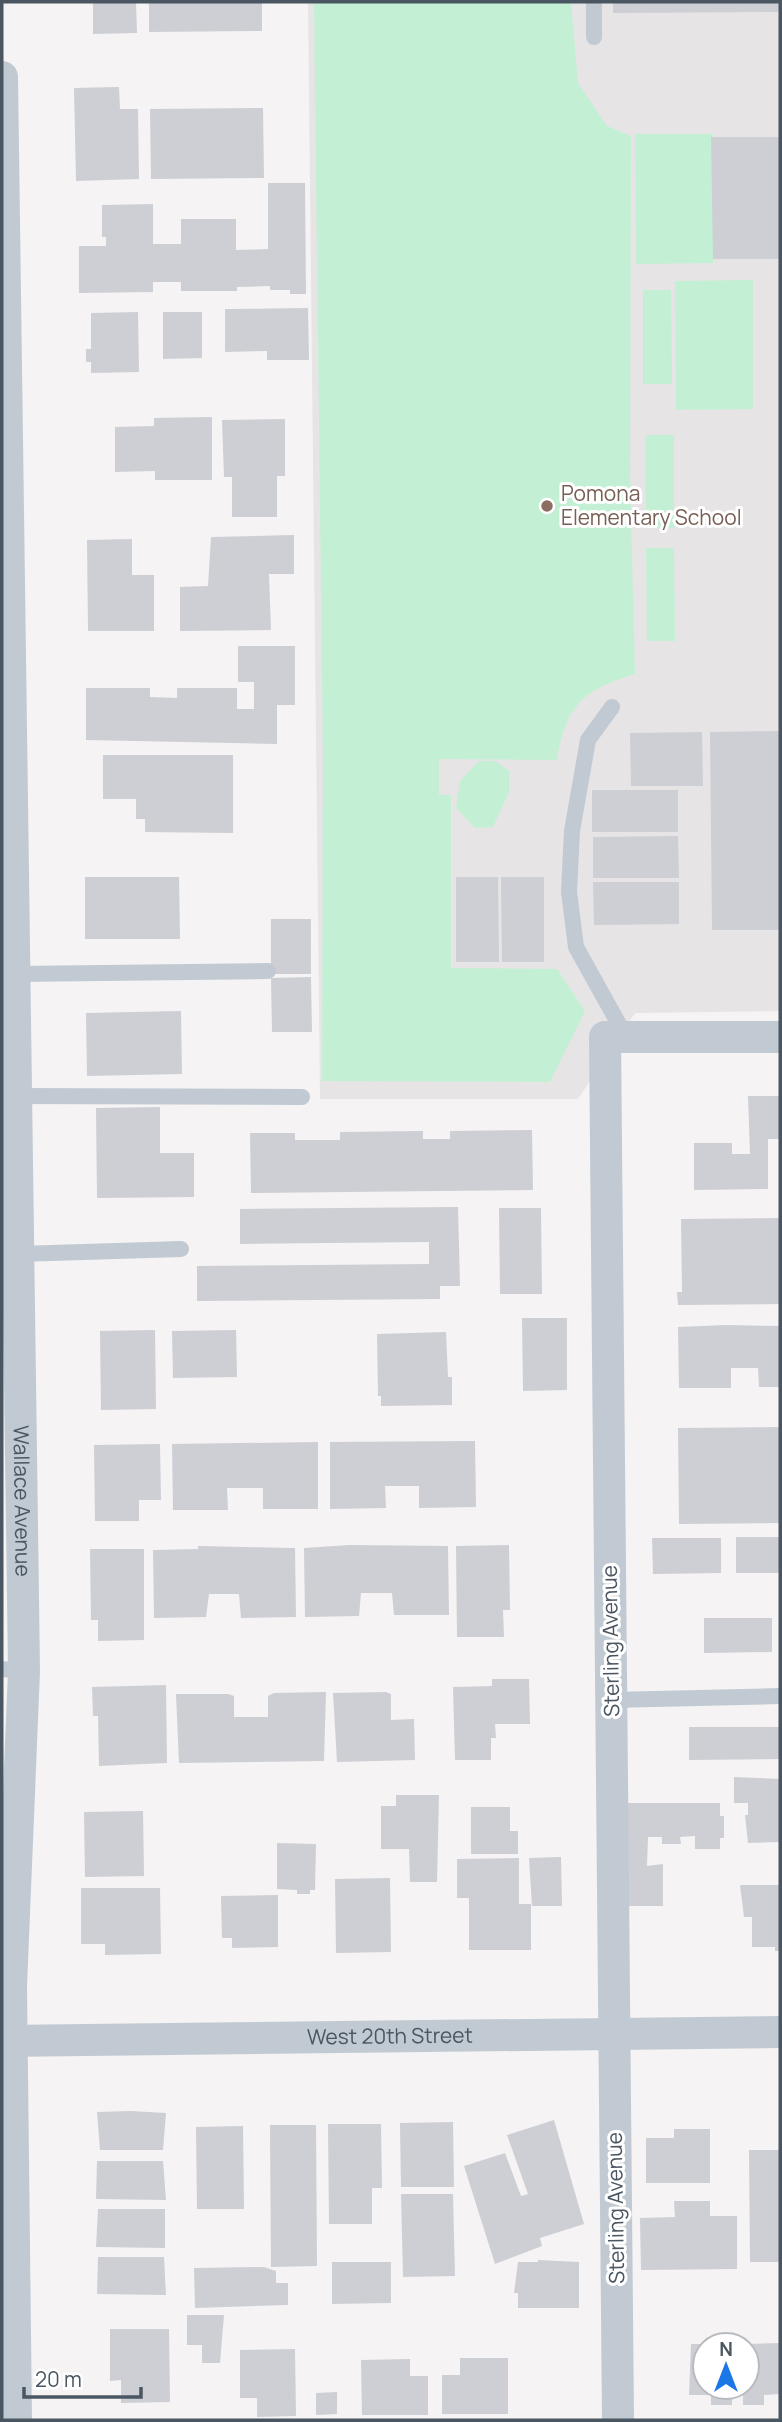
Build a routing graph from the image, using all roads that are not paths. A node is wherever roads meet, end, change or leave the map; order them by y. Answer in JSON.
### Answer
{"nodes":[{"id":1,"x":594,"y":2,"type":"edge"},
{"id":2,"x":594,"y":37,"type":"dead end"},
{"id":3,"x":2,"y":77,"type":"edge"},
{"id":4,"x":3,"y":188,"type":"edge"},
{"id":5,"x":612,"y":707,"type":"dead end"},
{"id":6,"x":7,"y":868,"type":"edge"},
{"id":7,"x":268,"y":971,"type":"dead end"},
{"id":8,"x":14,"y":974,"type":"junction"},
{"id":9,"x":626,"y":1037,"type":"junction"},
{"id":10,"x":780,"y":1037,"type":"edge"},
{"id":11,"x":16,"y":1096,"type":"junction"},
{"id":12,"x":302,"y":1097,"type":"dead end"},
{"id":13,"x":181,"y":1249,"type":"dead end"},
{"id":14,"x":18,"y":1254,"type":"junction"},
{"id":15,"x":10,"y":1324,"type":"edge"},
{"id":16,"x":13,"y":1670,"type":"edge"},
{"id":17,"x":780,"y":1696,"type":"edge"},
{"id":18,"x":611,"y":1700,"type":"junction"},
{"id":19,"x":780,"y":2032,"type":"edge"},
{"id":20,"x":614,"y":2034,"type":"junction"},
{"id":21,"x":7,"y":2041,"type":"edge"},
{"id":22,"x":16,"y":2420,"type":"edge"},
{"id":23,"x":618,"y":2420,"type":"edge"}],
"edges":[{"from":1,"to":2,"type":"lane"},
{"from":3,"to":4,"type":"street","name":"Wallace Avenue"},
{"from":4,"to":6,"type":"street","name":"Wallace Avenue"},
{"from":5,"to":9,"type":"lane"},
{"from":6,"to":8,"type":"street","name":"Wallace Avenue"},
{"from":7,"to":8,"type":"lane"},
{"from":8,"to":11,"type":"street","name":"Wallace Avenue"},
{"from":9,"to":10,"type":"street"},
{"from":9,"to":18,"type":"street","name":"Sterling Avenue"},
{"from":11,"to":12,"type":"lane"},
{"from":11,"to":14,"type":"street","name":"Wallace Avenue"},
{"from":13,"to":14,"type":"lane"},
{"from":14,"to":15,"type":"street","name":"Wallace Avenue"},
{"from":15,"to":16,"type":"street","name":"Wallace Avenue"},
{"from":16,"to":21,"type":"street","name":"Wallace Avenue"},
{"from":17,"to":18,"type":"lane"},
{"from":18,"to":20,"type":"street","name":"Sterling Avenue"},
{"from":19,"to":20,"type":"street","name":"West 20th Street"},
{"from":20,"to":21,"type":"street","name":"West 20th Street"},
{"from":20,"to":23,"type":"street","name":"Sterling Avenue"},
{"from":21,"to":22,"type":"street","name":"Wallace Avenue"}]}
